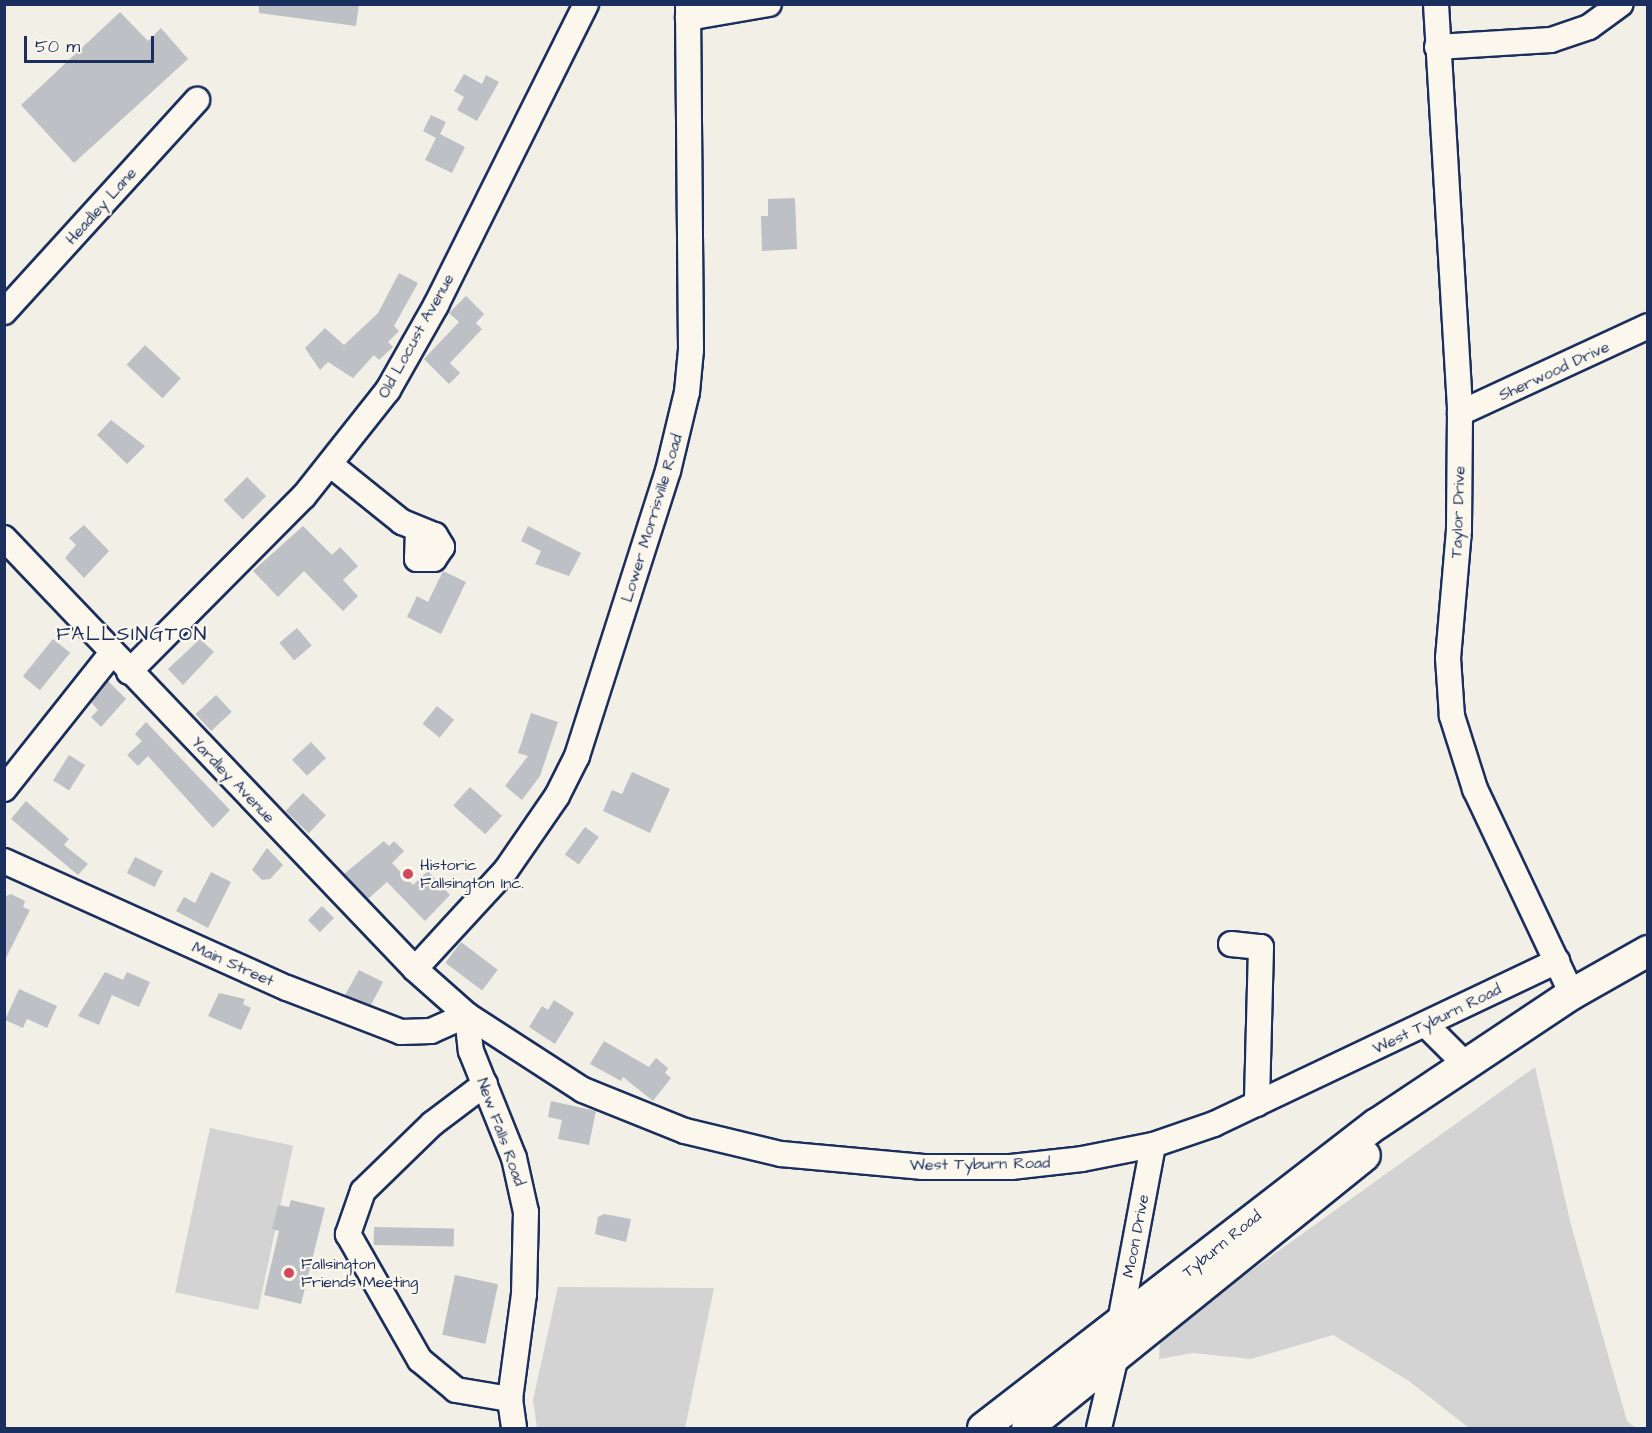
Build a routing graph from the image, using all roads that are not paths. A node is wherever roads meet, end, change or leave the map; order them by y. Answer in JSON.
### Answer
{"nodes":[{"id":1,"x":586,"y":4,"type":"edge"},
{"id":2,"x":769,"y":4,"type":"edge"},
{"id":3,"x":1436,"y":4,"type":"edge"},
{"id":4,"x":1621,"y":4,"type":"edge"},
{"id":5,"x":688,"y":11,"type":"edge"},
{"id":6,"x":1437,"y":47,"type":"junction"},
{"id":7,"x":197,"y":100,"type":"dead end"},
{"id":8,"x":4,"y":312,"type":"edge"},
{"id":9,"x":1647,"y":326,"type":"edge"},
{"id":10,"x":1460,"y":413,"type":"junction"},
{"id":11,"x":331,"y":465,"type":"junction"},
{"id":12,"x":418,"y":530,"type":"dead end"},
{"id":13,"x":4,"y":538,"type":"edge"},
{"id":14,"x":111,"y":654,"type":"junction"},
{"id":15,"x":129,"y":672,"type":"junction"},
{"id":16,"x":4,"y":789,"type":"edge"},
{"id":17,"x":4,"y":861,"type":"edge"},
{"id":18,"x":1231,"y":944,"type":"dead end"},
{"id":19,"x":1647,"y":951,"type":"edge"},
{"id":20,"x":1557,"y":961,"type":"junction"},
{"id":21,"x":415,"y":969,"type":"junction"},
{"id":22,"x":1572,"y":994,"type":"junction"},
{"id":23,"x":467,"y":1015,"type":"junction"},
{"id":24,"x":1426,"y":1025,"type":"junction"},
{"id":25,"x":1466,"y":1065,"type":"junction"},
{"id":26,"x":485,"y":1084,"type":"junction"},
{"id":27,"x":1257,"y":1104,"type":"junction"},
{"id":28,"x":1153,"y":1145,"type":"junction"},
{"id":29,"x":1117,"y":1342,"type":"junction"},
{"id":30,"x":510,"y":1399,"type":"junction"},
{"id":31,"x":514,"y":1428,"type":"edge"},
{"id":32,"x":983,"y":1428,"type":"edge"},
{"id":33,"x":1027,"y":1428,"type":"edge"},
{"id":34,"x":1100,"y":1428,"type":"edge"}],
"edges":[{"from":1,"to":11,"type":"street","name":"Old Locust Avenue"},
{"from":2,"to":5,"type":"street"},
{"from":3,"to":6,"type":"street","name":"Taylor Drive"},
{"from":4,"to":6,"type":"street"},
{"from":5,"to":21,"type":"street","name":"Lower Morrisville Road"},
{"from":6,"to":10,"type":"street","name":"Taylor Drive"},
{"from":7,"to":8,"type":"street","name":"Headley Lane"},
{"from":9,"to":10,"type":"street","name":"Sherwood Drive"},
{"from":10,"to":20,"type":"street","name":"Taylor Drive"},
{"from":11,"to":12,"type":"street"},
{"from":11,"to":15,"type":"street","name":"Old Locust Avenue"},
{"from":13,"to":14,"type":"street","name":"Yardley Avenue"},
{"from":14,"to":15,"type":"street","name":"Yardley Avenue"},
{"from":14,"to":16,"type":"street"},
{"from":15,"to":21,"type":"street","name":"Yardley Avenue"},
{"from":17,"to":23,"type":"street","name":"Main Street"},
{"from":18,"to":27,"type":"street"},
{"from":19,"to":22,"type":"main road","name":"Tyburn Road"},
{"from":20,"to":22,"type":"street","name":"Taylor Drive"},
{"from":20,"to":24,"type":"street","name":"West Tyburn Road"},
{"from":21,"to":23,"type":"street","name":"Yardley Avenue"},
{"from":22,"to":25,"type":"main road","name":"Tyburn Road"},
{"from":23,"to":26,"type":"street","name":"New Falls Road"},
{"from":23,"to":28,"type":"street","name":"West Tyburn Road"},
{"from":24,"to":25,"type":"street"},
{"from":24,"to":27,"type":"street","name":"West Tyburn Road"},
{"from":25,"to":29,"type":"main road","name":"Tyburn Road"},
{"from":26,"to":30,"type":"street","name":"New Falls Road"},
{"from":26,"to":30,"type":"street"},
{"from":27,"to":28,"type":"street","name":"West Tyburn Road"},
{"from":28,"to":29,"type":"street","name":"Moon Drive"},
{"from":29,"to":32,"type":"main road","name":"Tyburn Road"},
{"from":29,"to":33,"type":"main road","name":"Tyburn Road"},
{"from":29,"to":34,"type":"street","name":"Moon Drive"},
{"from":30,"to":31,"type":"street","name":"New Falls Road"}]}
